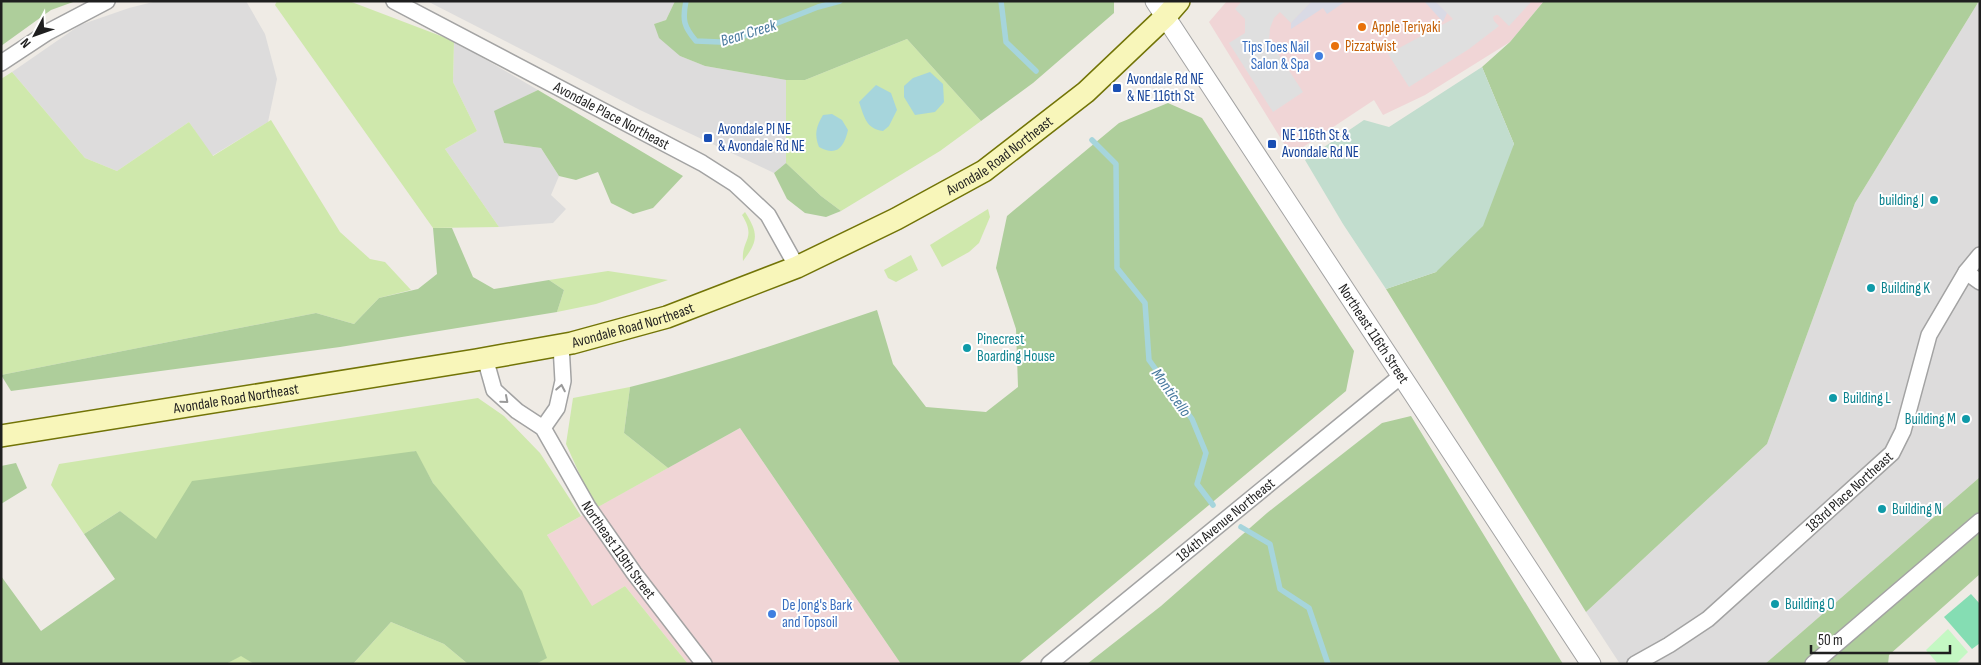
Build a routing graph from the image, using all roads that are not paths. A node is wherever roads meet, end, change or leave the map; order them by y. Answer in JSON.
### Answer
{"nodes":[{"id":1,"x":107,"y":1,"type":"edge"},
{"id":2,"x":394,"y":1,"type":"edge"},
{"id":3,"x":1166,"y":6,"type":"edge"},
{"id":4,"x":1,"y":63,"type":"edge"},
{"id":5,"x":1980,"y":255,"type":"edge"},
{"id":6,"x":797,"y":267,"type":"junction"},
{"id":7,"x":1966,"y":272,"type":"junction"},
{"id":8,"x":1980,"y":282,"type":"edge"},
{"id":9,"x":561,"y":345,"type":"junction"},
{"id":10,"x":485,"y":358,"type":"junction"},
{"id":11,"x":1401,"y":376,"type":"junction"},
{"id":12,"x":543,"y":428,"type":"junction"},
{"id":13,"x":1,"y":436,"type":"edge"},
{"id":14,"x":1980,"y":521,"type":"edge"},
{"id":15,"x":1637,"y":663,"type":"edge"},
{"id":16,"x":704,"y":664,"type":"edge"},
{"id":17,"x":1049,"y":664,"type":"edge"},
{"id":18,"x":1591,"y":664,"type":"edge"},
{"id":19,"x":1813,"y":664,"type":"edge"}],
"edges":[{"from":1,"to":4,"type":"street"},
{"from":2,"to":6,"type":"street","name":"Avondale Place Northeast"},
{"from":3,"to":6,"type":"main road","name":"Avondale Road Northeast"},
{"from":3,"to":11,"type":"street","name":"Northeast 116th Street"},
{"from":5,"to":7,"type":"street","name":"183rd Place Northeast"},
{"from":6,"to":9,"type":"main road","name":"Avondale Road Northeast"},
{"from":7,"to":8,"type":"street"},
{"from":7,"to":15,"type":"street","name":"183rd Place Northeast"},
{"from":9,"to":10,"type":"main road","name":"Avondale Road Northeast"},
{"from":12,"to":9,"type":"street","one_way":true},
{"from":10,"to":12,"type":"street","name":"Northeast 119th Street","one_way":true},
{"from":10,"to":13,"type":"main road","name":"Avondale Road Northeast"},
{"from":11,"to":17,"type":"street","name":"184th Avenue Northeast"},
{"from":11,"to":18,"type":"street","name":"Northeast 116th Street"},
{"from":12,"to":16,"type":"street","name":"Northeast 119th Street"},
{"from":14,"to":19,"type":"street"}]}
